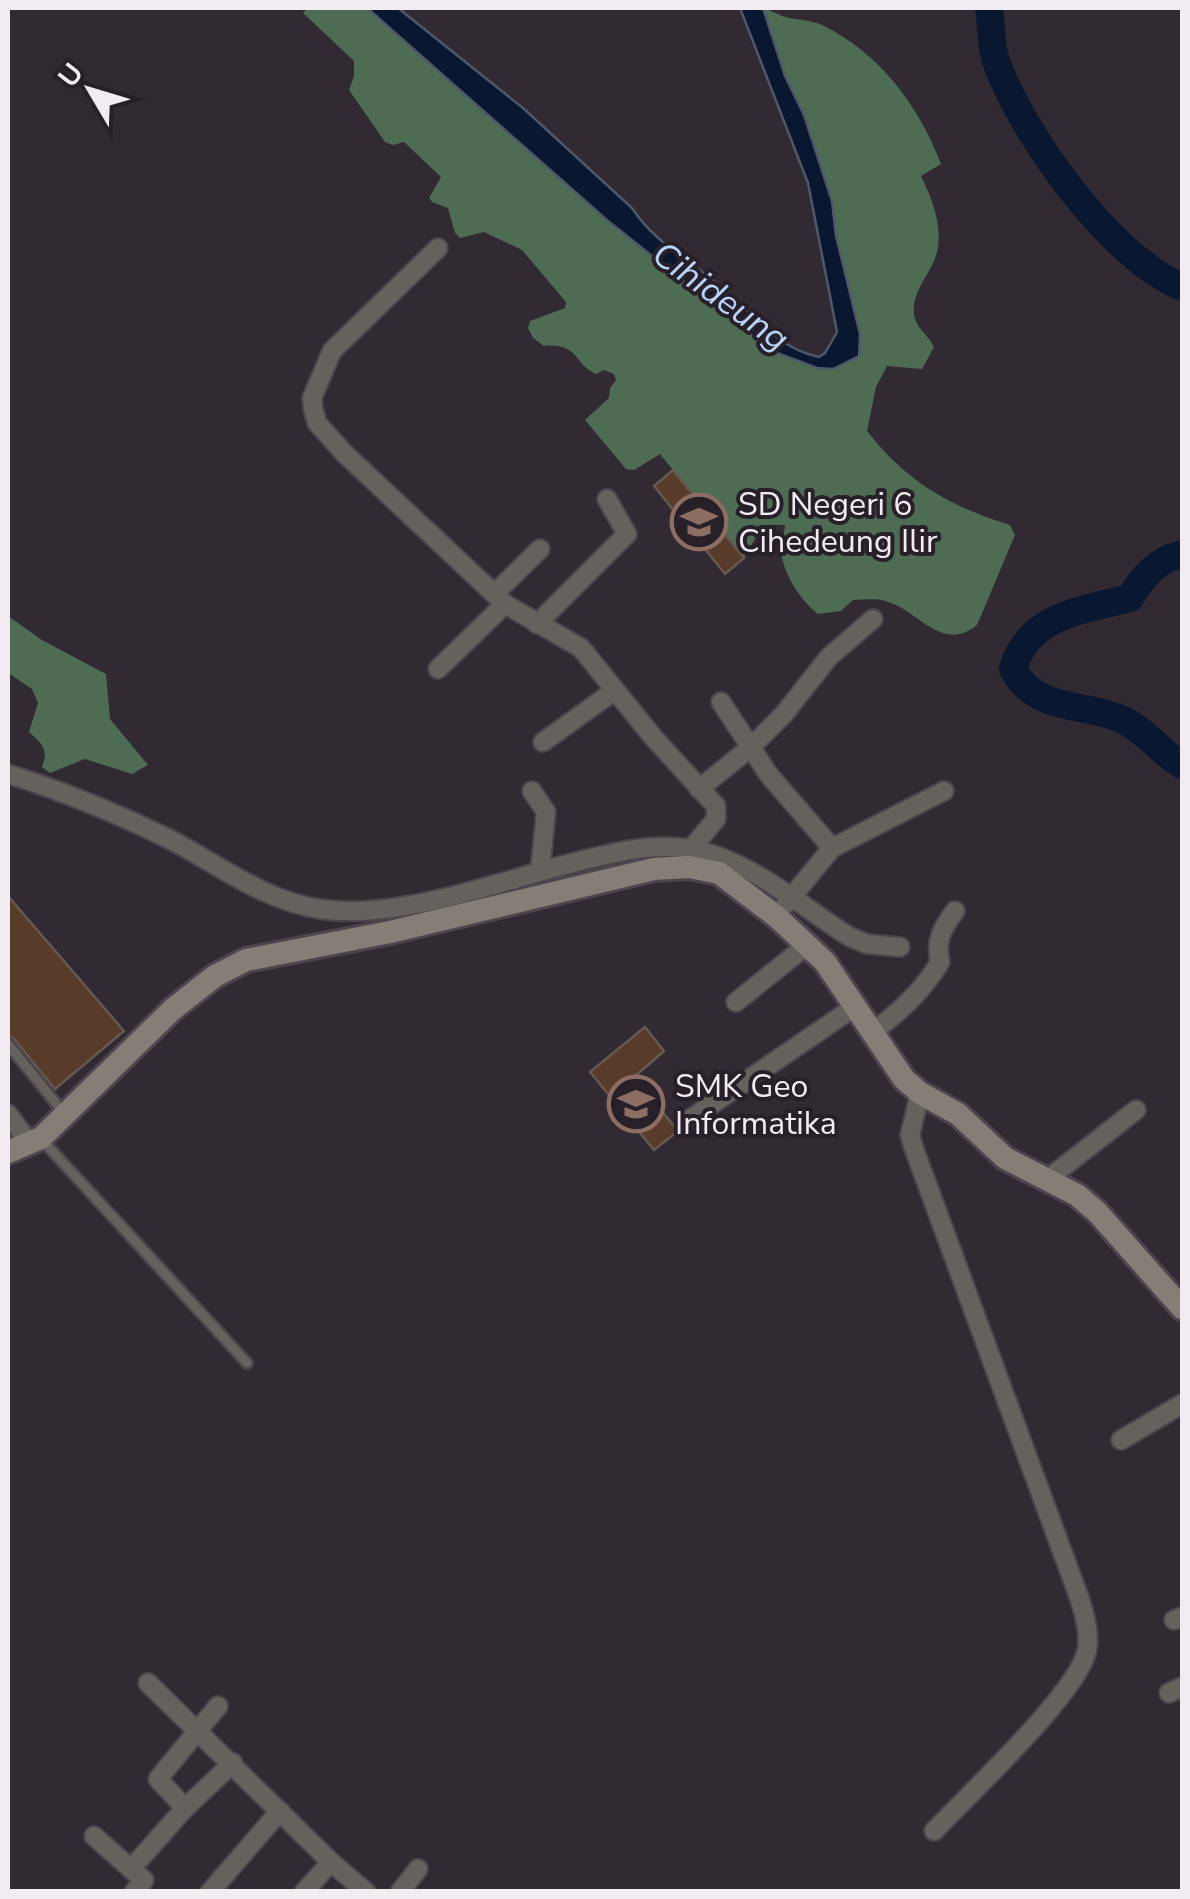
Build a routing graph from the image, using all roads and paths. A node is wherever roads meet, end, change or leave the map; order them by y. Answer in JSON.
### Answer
{"nodes":[{"id":1,"x":438,"y":248,"type":"dead end"},
{"id":2,"x":607,"y":499,"type":"dead end"},
{"id":3,"x":540,"y":548,"type":"dead end"},
{"id":4,"x":500,"y":599,"type":"junction"},
{"id":5,"x":873,"y":619,"type":"dead end"},
{"id":6,"x":537,"y":624,"type":"junction"},
{"id":7,"x":438,"y":669,"type":"dead end"},
{"id":8,"x":614,"y":691,"type":"junction"},
{"id":9,"x":720,"y":702,"type":"dead end"},
{"id":10,"x":543,"y":742,"type":"dead end"},
{"id":11,"x":750,"y":747,"type":"junction"},
{"id":12,"x":8,"y":774,"type":"edge"},
{"id":13,"x":699,"y":789,"type":"junction"},
{"id":14,"x":532,"y":791,"type":"dead end"},
{"id":15,"x":944,"y":791,"type":"dead end"},
{"id":16,"x":692,"y":848,"type":"junction"},
{"id":17,"x":832,"y":848,"type":"junction"},
{"id":18,"x":540,"y":871,"type":"junction"},
{"id":19,"x":784,"y":906,"type":"junction"},
{"id":20,"x":330,"y":910,"type":"junction"},
{"id":21,"x":955,"y":911,"type":"dead end"},
{"id":22,"x":335,"y":942,"type":"junction"},
{"id":23,"x":807,"y":945,"type":"junction"},
{"id":24,"x":900,"y":947,"type":"dead end"},
{"id":25,"x":736,"y":1002,"type":"dead end"},
{"id":26,"x":856,"y":1006,"type":"junction"},
{"id":27,"x":873,"y":1032,"type":"junction"},
{"id":28,"x":8,"y":1044,"type":"edge"},
{"id":29,"x":918,"y":1100,"type":"junction"},
{"id":30,"x":1136,"y":1110,"type":"dead end"},
{"id":31,"x":8,"y":1114,"type":"edge"},
{"id":32,"x":65,"y":1114,"type":"junction"},
{"id":33,"x":686,"y":1122,"type":"dead end"},
{"id":34,"x":26,"y":1144,"type":"edge"},
{"id":35,"x":1049,"y":1178,"type":"junction"},
{"id":36,"x":1182,"y":1308,"type":"edge"},
{"id":37,"x":247,"y":1363,"type":"dead end"},
{"id":38,"x":1182,"y":1404,"type":"edge"},
{"id":39,"x":1121,"y":1440,"type":"dead end"},
{"id":40,"x":148,"y":1682,"type":"dead end"},
{"id":41,"x":218,"y":1706,"type":"dead end"},
{"id":42,"x":197,"y":1730,"type":"junction"},
{"id":43,"x":233,"y":1763,"type":"junction"},
{"id":44,"x":186,"y":1808,"type":"junction"},
{"id":45,"x":280,"y":1811,"type":"junction"},
{"id":46,"x":934,"y":1831,"type":"dead end"},
{"id":47,"x":94,"y":1836,"type":"dead end"},
{"id":48,"x":331,"y":1862,"type":"junction"},
{"id":49,"x":418,"y":1870,"type":"dead end"},
{"id":50,"x":141,"y":1883,"type":"edge"},
{"id":51,"x":210,"y":1892,"type":"edge"},
{"id":52,"x":304,"y":1892,"type":"edge"},
{"id":53,"x":366,"y":1892,"type":"edge"},
{"id":54,"x":400,"y":1892,"type":"edge"}],
"edges":[{"from":1,"to":4,"type":"street"},
{"from":2,"to":6,"type":"street"},
{"from":3,"to":4,"type":"street"},
{"from":4,"to":6,"type":"street"},
{"from":4,"to":7,"type":"street"},
{"from":5,"to":11,"type":"street"},
{"from":6,"to":8,"type":"street"},
{"from":8,"to":10,"type":"street"},
{"from":8,"to":13,"type":"street"},
{"from":9,"to":11,"type":"street"},
{"from":11,"to":13,"type":"street"},
{"from":11,"to":17,"type":"street"},
{"from":12,"to":20,"type":"street"},
{"from":13,"to":16,"type":"street"},
{"from":14,"to":18,"type":"street"},
{"from":15,"to":17,"type":"street"},
{"from":16,"to":18,"type":"street"},
{"from":16,"to":19,"type":"street"},
{"from":17,"to":19,"type":"street"},
{"from":18,"to":20,"type":"street"},
{"from":19,"to":22,"type":"main road"},
{"from":19,"to":23,"type":"main road"},
{"from":19,"to":24,"type":"street"},
{"from":20,"to":22,"type":"street"},
{"from":21,"to":27,"type":"street"},
{"from":22,"to":32,"type":"main road"},
{"from":23,"to":25,"type":"street"},
{"from":23,"to":26,"type":"main road"},
{"from":26,"to":27,"type":"main road"},
{"from":26,"to":33,"type":"street"},
{"from":27,"to":29,"type":"main road"},
{"from":28,"to":32,"type":"lane"},
{"from":29,"to":35,"type":"main road"},
{"from":29,"to":46,"type":"street"},
{"from":30,"to":35,"type":"street"},
{"from":31,"to":34,"type":"street"},
{"from":32,"to":34,"type":"main road"},
{"from":34,"to":37,"type":"lane"},
{"from":35,"to":36,"type":"main road"},
{"from":38,"to":39,"type":"street"},
{"from":40,"to":42,"type":"street"},
{"from":41,"to":42,"type":"street"},
{"from":42,"to":43,"type":"street"},
{"from":42,"to":44,"type":"street"},
{"from":43,"to":44,"type":"street"},
{"from":43,"to":45,"type":"street"},
{"from":44,"to":50,"type":"street"},
{"from":45,"to":48,"type":"street"},
{"from":45,"to":51,"type":"street"},
{"from":47,"to":50,"type":"street"},
{"from":48,"to":52,"type":"street"},
{"from":48,"to":53,"type":"street"},
{"from":49,"to":54,"type":"street"}]}
